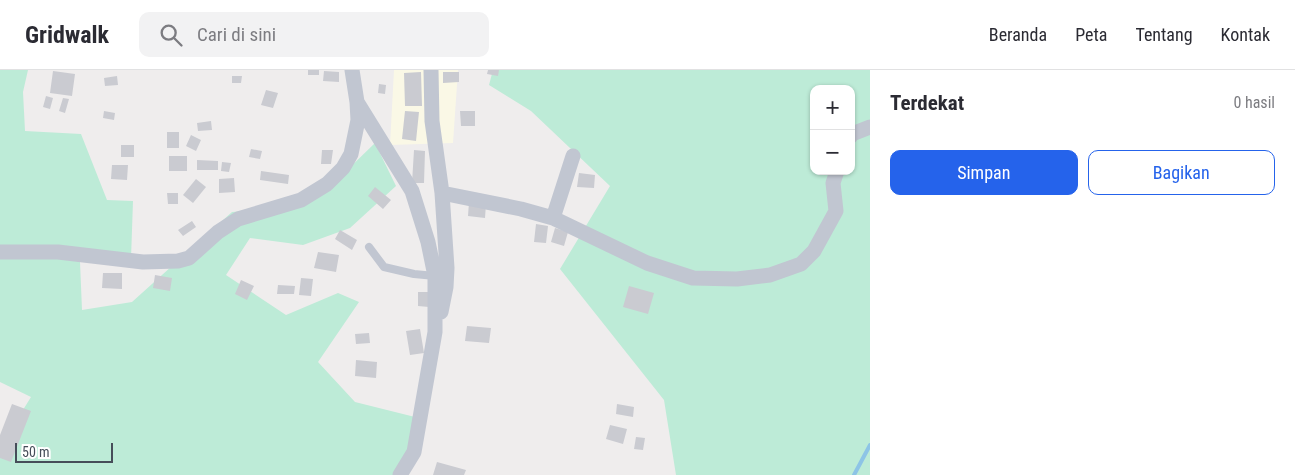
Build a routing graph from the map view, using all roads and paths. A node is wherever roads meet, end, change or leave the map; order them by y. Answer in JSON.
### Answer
{"nodes":[{"id":1,"x":352,"y":70,"type":"edge"},
{"id":2,"x":431,"y":70,"type":"edge"},
{"id":3,"x":357,"y":102,"type":"junction"},
{"id":4,"x":870,"y":127,"type":"edge"},
{"id":5,"x":855,"y":133,"type":"edge"},
{"id":6,"x":572,"y":156,"type":"dead end"},
{"id":7,"x":836,"y":175,"type":"edge"},
{"id":8,"x":442,"y":194,"type":"junction"},
{"id":9,"x":553,"y":218,"type":"junction"},
{"id":10,"x":369,"y":247,"type":"dead end"},
{"id":11,"x":0,"y":252,"type":"edge"},
{"id":12,"x":435,"y":276,"type":"junction"},
{"id":13,"x":435,"y":332,"type":"junction"},
{"id":14,"x":402,"y":474,"type":"edge"}],
"edges":[{"from":1,"to":3,"type":"street"},
{"from":2,"to":8,"type":"street"},
{"from":3,"to":11,"type":"street"},
{"from":3,"to":12,"type":"street"},
{"from":4,"to":5,"type":"street"},
{"from":6,"to":9,"type":"street"},
{"from":7,"to":9,"type":"street"},
{"from":8,"to":9,"type":"street"},
{"from":8,"to":13,"type":"street"},
{"from":10,"to":12,"type":"lane"},
{"from":12,"to":13,"type":"street"},
{"from":13,"to":14,"type":"street"}]}
